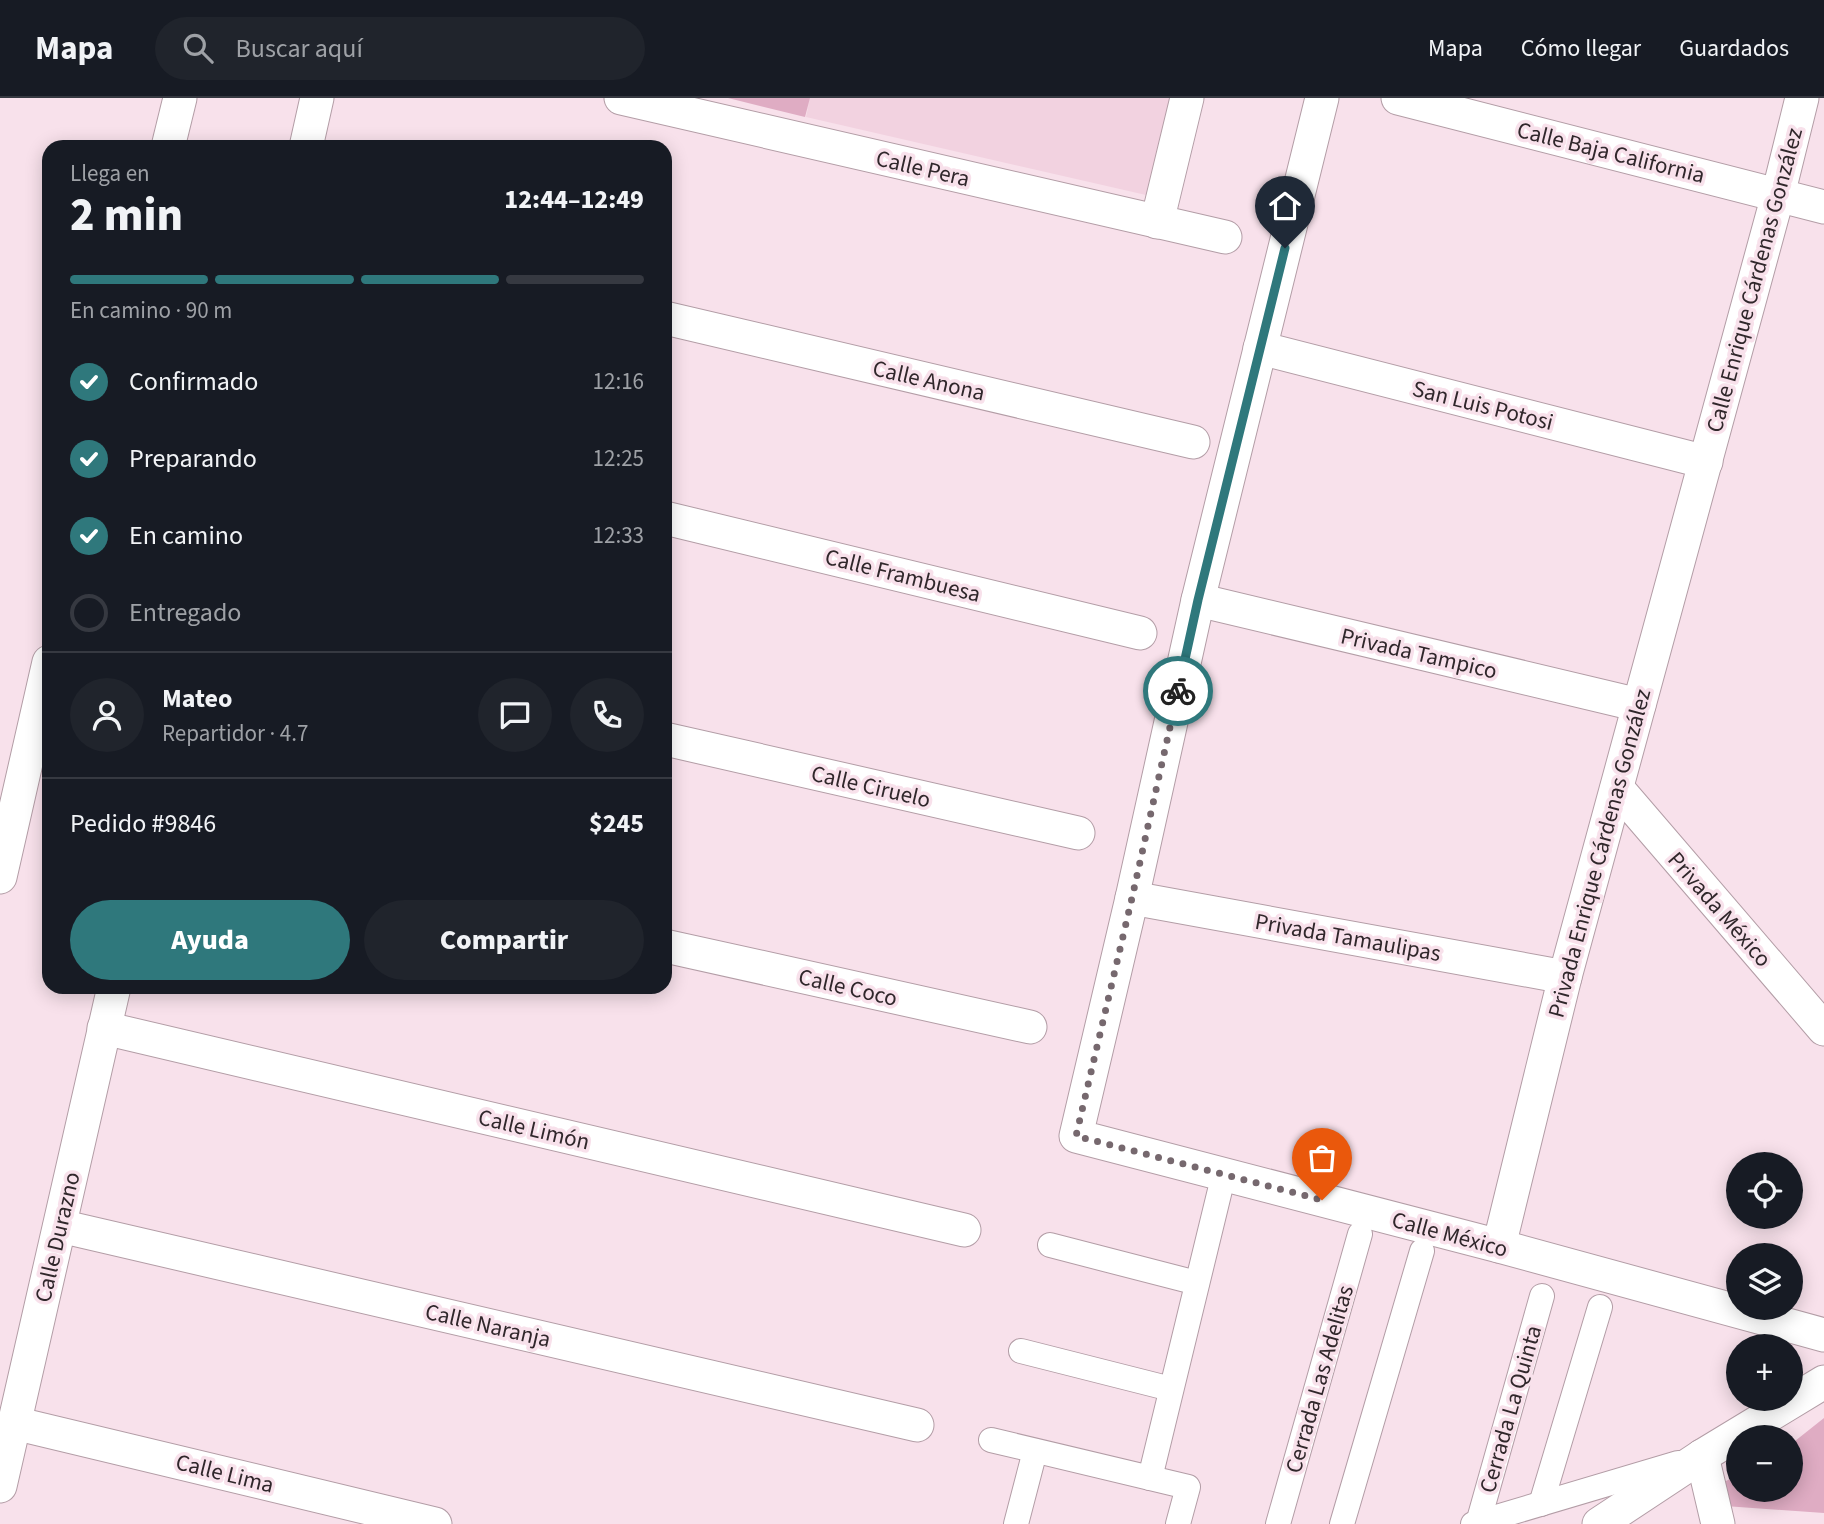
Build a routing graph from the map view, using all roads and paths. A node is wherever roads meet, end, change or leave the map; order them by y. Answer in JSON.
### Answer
{"nodes":[{"id":1,"x":180,"y":98,"type":"edge"},
{"id":2,"x":317,"y":98,"type":"edge"},
{"id":3,"x":621,"y":98,"type":"edge"},
{"id":4,"x":1187,"y":98,"type":"edge"},
{"id":5,"x":1322,"y":98,"type":"edge"},
{"id":6,"x":1398,"y":98,"type":"edge"},
{"id":7,"x":1802,"y":98,"type":"edge"},
{"id":8,"x":170,"y":140,"type":"edge"},
{"id":9,"x":308,"y":140,"type":"edge"},
{"id":10,"x":1778,"y":195,"type":"junction"},
{"id":11,"x":1824,"y":207,"type":"edge"},
{"id":12,"x":1157,"y":222,"type":"junction"},
{"id":13,"x":1225,"y":237,"type":"dead end"},
{"id":14,"x":672,"y":320,"type":"edge"},
{"id":15,"x":1261,"y":348,"type":"junction"},
{"id":16,"x":1193,"y":442,"type":"dead end"},
{"id":17,"x":1706,"y":462,"type":"junction"},
{"id":18,"x":672,"y":520,"type":"edge"},
{"id":19,"x":1198,"y":600,"type":"junction"},
{"id":20,"x":1140,"y":633,"type":"dead end"},
{"id":21,"x":42,"y":683,"type":"edge"},
{"id":22,"x":1639,"y":705,"type":"junction"},
{"id":23,"x":672,"y":741,"type":"edge"},
{"id":24,"x":12,"y":772,"type":"edge"},
{"id":25,"x":1617,"y":788,"type":"junction"},
{"id":26,"x":1078,"y":833,"type":"dead end"},
{"id":27,"x":0,"y":877,"type":"edge"},
{"id":28,"x":1132,"y":898,"type":"junction"},
{"id":29,"x":672,"y":948,"type":"edge"},
{"id":30,"x":1565,"y":977,"type":"junction"},
{"id":31,"x":112,"y":994,"type":"edge"},
{"id":32,"x":1030,"y":1027,"type":"dead end"},
{"id":33,"x":104,"y":1028,"type":"junction"},
{"id":34,"x":1824,"y":1029,"type":"edge"},
{"id":35,"x":1220,"y":1190,"type":"dead end"},
{"id":36,"x":60,"y":1226,"type":"junction"},
{"id":37,"x":964,"y":1230,"type":"dead end"},
{"id":38,"x":1360,"y":1234,"type":"dead end"},
{"id":39,"x":1050,"y":1245,"type":"dead end"},
{"id":40,"x":1499,"y":1246,"type":"junction"},
{"id":41,"x":1422,"y":1251,"type":"dead end"},
{"id":42,"x":1197,"y":1283,"type":"junction"},
{"id":43,"x":1542,"y":1296,"type":"dead end"},
{"id":44,"x":1600,"y":1307,"type":"dead end"},
{"id":45,"x":1824,"y":1335,"type":"edge"},
{"id":46,"x":1021,"y":1351,"type":"dead end"},
{"id":47,"x":1824,"y":1382,"type":"edge"},
{"id":48,"x":1171,"y":1389,"type":"junction"},
{"id":49,"x":14,"y":1423,"type":"junction"},
{"id":50,"x":917,"y":1424,"type":"dead end"},
{"id":51,"x":990,"y":1440,"type":"dead end"},
{"id":52,"x":1035,"y":1451,"type":"junction"},
{"id":53,"x":1702,"y":1456,"type":"junction"},
{"id":54,"x":1150,"y":1478,"type":"junction"},
{"id":55,"x":0,"y":1486,"type":"edge"},
{"id":56,"x":1541,"y":1504,"type":"junction"},
{"id":57,"x":1475,"y":1523,"type":"edge"},
{"id":58,"x":435,"y":1524,"type":"edge"},
{"id":59,"x":1016,"y":1524,"type":"edge"},
{"id":60,"x":1178,"y":1524,"type":"edge"},
{"id":61,"x":1278,"y":1524,"type":"edge"},
{"id":62,"x":1342,"y":1524,"type":"edge"},
{"id":63,"x":1599,"y":1524,"type":"edge"},
{"id":64,"x":1718,"y":1524,"type":"edge"}],
"edges":[{"from":1,"to":8,"type":"street"},
{"from":2,"to":9,"type":"street"},
{"from":3,"to":12,"type":"street","name":"Calle Pera"},
{"from":4,"to":12,"type":"street"},
{"from":5,"to":15,"type":"street"},
{"from":6,"to":10,"type":"street","name":"Calle Baja California"},
{"from":7,"to":10,"type":"street","name":"Calle Enrique Cárdenas González"},
{"from":10,"to":11,"type":"street","name":"Calle Baja California"},
{"from":10,"to":17,"type":"street","name":"Calle Enrique Cárdenas González"},
{"from":12,"to":13,"type":"street","name":"Calle Pera"},
{"from":14,"to":16,"type":"street","name":"Calle Anona"},
{"from":15,"to":17,"type":"street","name":"San Luis Potosi"},
{"from":15,"to":19,"type":"street"},
{"from":17,"to":22,"type":"street","name":"Privada Enrique Cárdenas González"},
{"from":18,"to":20,"type":"street","name":"Calle Frambuesa"},
{"from":19,"to":22,"type":"street","name":"Privada Tampico"},
{"from":19,"to":28,"type":"street"},
{"from":21,"to":24,"type":"street"},
{"from":22,"to":25,"type":"street","name":"Privada Enrique Cárdenas González"},
{"from":23,"to":26,"type":"street","name":"Calle Ciruelo"},
{"from":24,"to":27,"type":"street"},
{"from":25,"to":30,"type":"street","name":"Privada Enrique Cárdenas González"},
{"from":25,"to":34,"type":"street","name":"Privada México"},
{"from":28,"to":30,"type":"street","name":"Privada Tamaulipas"},
{"from":28,"to":40,"type":"street","name":"Calle México"},
{"from":29,"to":32,"type":"street","name":"Calle Coco"},
{"from":30,"to":40,"type":"street","name":"Privada Enrique Cárdenas González"},
{"from":31,"to":33,"type":"street","name":"Calle Durazno"},
{"from":33,"to":36,"type":"street","name":"Calle Durazno"},
{"from":33,"to":37,"type":"street","name":"Calle Limón"},
{"from":35,"to":42,"type":"street"},
{"from":36,"to":49,"type":"street","name":"Calle Durazno"},
{"from":36,"to":50,"type":"street","name":"Calle Naranja"},
{"from":38,"to":61,"type":"street","name":"Cerrada Las Adelitas"},
{"from":39,"to":42,"type":"street"},
{"from":40,"to":45,"type":"street","name":"Calle México"},
{"from":41,"to":62,"type":"street"},
{"from":42,"to":48,"type":"street"},
{"from":43,"to":57,"type":"street","name":"Cerrada La Quinta"},
{"from":44,"to":56,"type":"street"},
{"from":46,"to":48,"type":"street"},
{"from":47,"to":53,"type":"street"},
{"from":48,"to":54,"type":"street"},
{"from":49,"to":55,"type":"street","name":"Calle Durazno"},
{"from":49,"to":58,"type":"street","name":"Calle Lima"},
{"from":51,"to":52,"type":"street"},
{"from":52,"to":54,"type":"street"},
{"from":52,"to":59,"type":"street"},
{"from":53,"to":56,"type":"street"},
{"from":53,"to":63,"type":"street"},
{"from":53,"to":64,"type":"street"},
{"from":54,"to":60,"type":"street"},
{"from":56,"to":57,"type":"street"}]}
